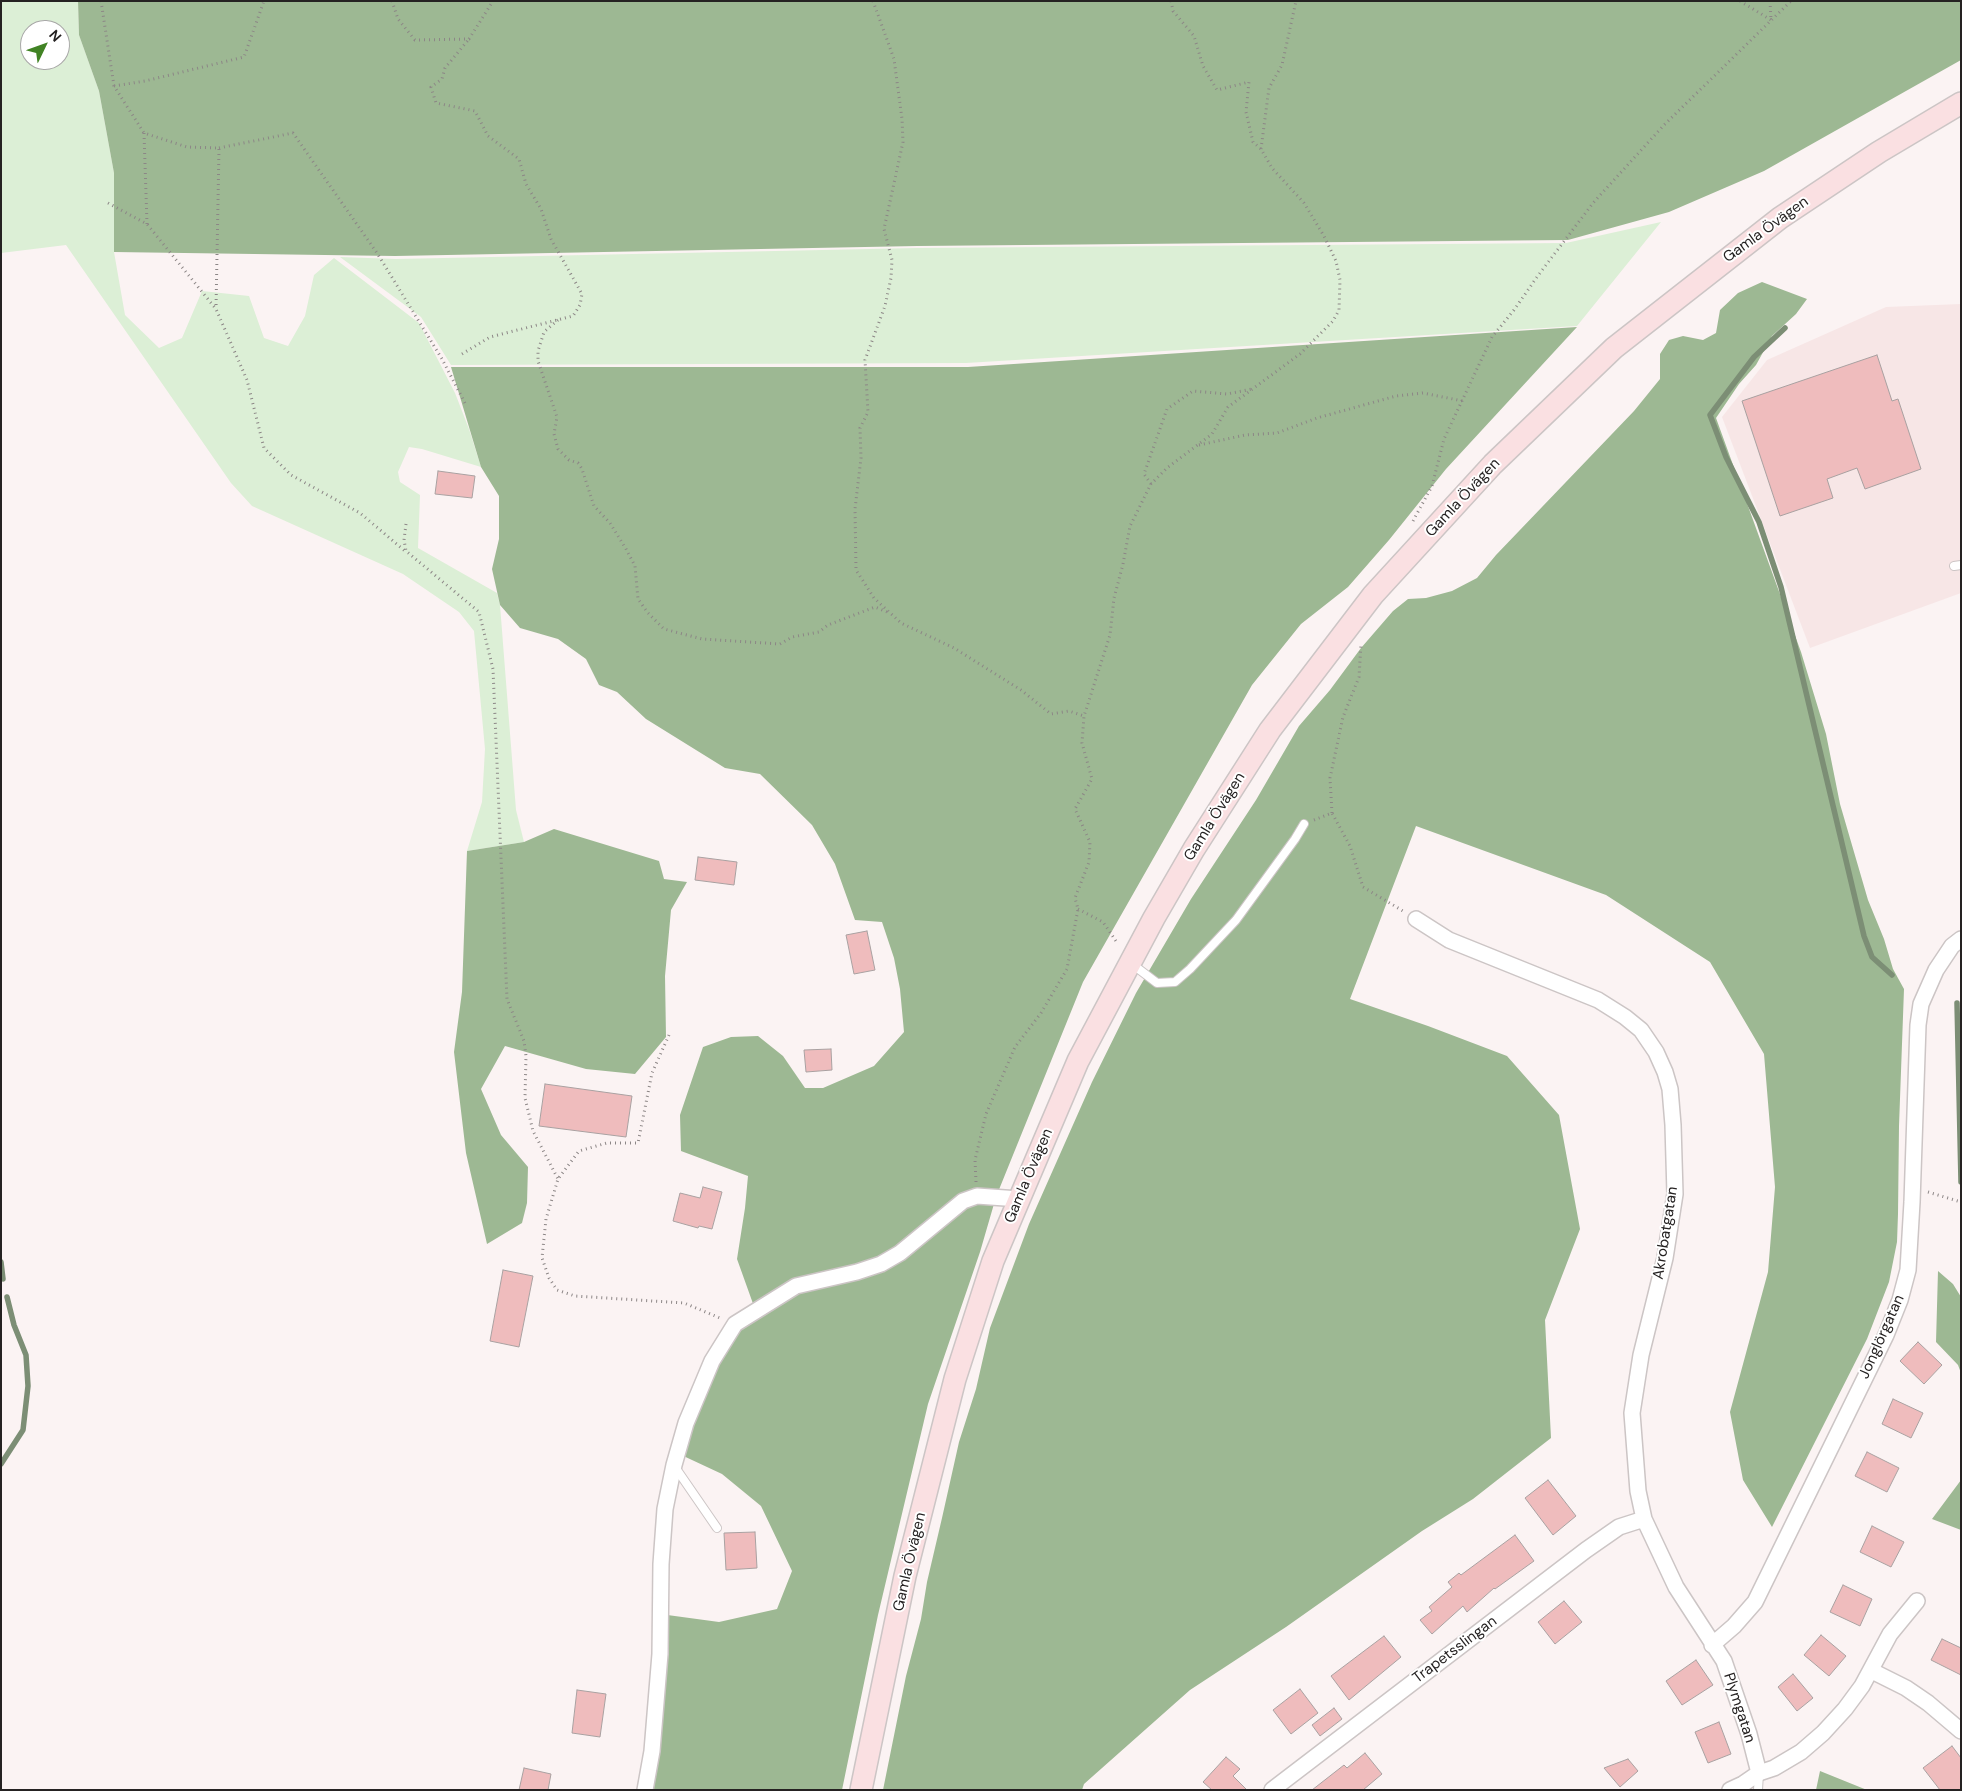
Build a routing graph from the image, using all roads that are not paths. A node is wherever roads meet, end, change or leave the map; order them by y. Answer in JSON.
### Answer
{"nodes":[{"id":1,"x":1961,"y":103,"type":"edge"},
{"id":2,"x":1304,"y":824,"type":"road end"},
{"id":3,"x":1416,"y":919,"type":"road end"},
{"id":4,"x":1961,"y":939,"type":"edge"},
{"id":5,"x":1130,"y":963,"type":"junction"},
{"id":6,"x":1019,"y":1199,"type":"junction"},
{"id":7,"x":674,"y":1465,"type":"junction"},
{"id":8,"x":1644,"y":1519,"type":"junction"},
{"id":9,"x":717,"y":1528,"type":"dead end"},
{"id":10,"x":1917,"y":1601,"type":"dead end"},
{"id":11,"x":1712,"y":1645,"type":"junction"},
{"id":12,"x":1872,"y":1671,"type":"junction"},
{"id":13,"x":1961,"y":1731,"type":"edge"},
{"id":14,"x":1759,"y":1773,"type":"junction"},
{"id":15,"x":645,"y":1790,"type":"edge"},
{"id":16,"x":861,"y":1790,"type":"edge"},
{"id":17,"x":1272,"y":1790,"type":"edge"},
{"id":18,"x":1730,"y":1790,"type":"edge"},
{"id":19,"x":1758,"y":1790,"type":"edge"}],
"edges":[{"from":1,"to":5,"type":"main road","name":"Gamla Övägen"},
{"from":2,"to":5,"type":"lane"},
{"from":3,"to":8,"type":"street","name":"Akrobatgatan"},
{"from":4,"to":11,"type":"street","name":"Jonglörgatan"},
{"from":5,"to":6,"type":"main road","name":"Gamla Övägen"},
{"from":6,"to":7,"type":"street"},
{"from":6,"to":16,"type":"main road","name":"Gamla Övägen"},
{"from":7,"to":9,"type":"lane"},
{"from":7,"to":15,"type":"street"},
{"from":8,"to":11,"type":"street","name":"Akrobatgatan"},
{"from":8,"to":17,"type":"street","name":"Trapetsslingan"},
{"from":10,"to":12,"type":"street"},
{"from":11,"to":14,"type":"street","name":"Plymgatan"},
{"from":12,"to":13,"type":"street"},
{"from":12,"to":14,"type":"street"},
{"from":14,"to":18,"type":"street"},
{"from":14,"to":19,"type":"lane"}]}
